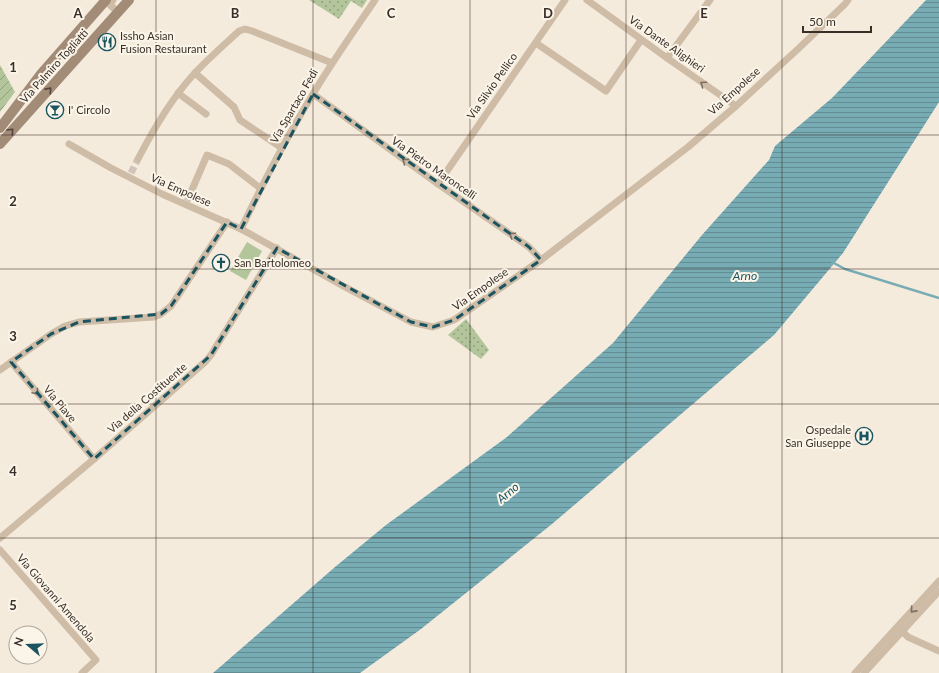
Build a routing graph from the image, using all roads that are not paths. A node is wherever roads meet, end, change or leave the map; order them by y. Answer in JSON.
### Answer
{"nodes":[{"id":1,"x":106,"y":0,"type":"edge"},
{"id":2,"x":113,"y":0,"type":"edge"},
{"id":3,"x":129,"y":0,"type":"edge"},
{"id":4,"x":376,"y":0,"type":"edge"},
{"id":5,"x":565,"y":0,"type":"edge"},
{"id":6,"x":587,"y":0,"type":"edge"},
{"id":7,"x":710,"y":0,"type":"edge"},
{"id":8,"x":848,"y":0,"type":"edge"},
{"id":9,"x":118,"y":12,"type":"junction"},
{"id":10,"x":641,"y":40,"type":"junction"},
{"id":11,"x":536,"y":43,"type":"junction"},
{"id":12,"x":667,"y":58,"type":"junction"},
{"id":13,"x":332,"y":63,"type":"junction"},
{"id":14,"x":195,"y":73,"type":"junction"},
{"id":15,"x":178,"y":93,"type":"junction"},
{"id":16,"x":313,"y":94,"type":"junction"},
{"id":17,"x":736,"y":106,"type":"junction"},
{"id":18,"x":206,"y":114,"type":"dead end"},
{"id":19,"x":0,"y":128,"type":"edge"},
{"id":20,"x":0,"y":144,"type":"edge"},
{"id":21,"x":68,"y":144,"type":"dead end"},
{"id":22,"x":282,"y":148,"type":"junction"},
{"id":23,"x":138,"y":159,"type":"tunnel mouth"},
{"id":24,"x":438,"y":184,"type":"junction"},
{"id":25,"x":260,"y":188,"type":"junction"},
{"id":26,"x":191,"y":192,"type":"tunnel mouth"},
{"id":27,"x":227,"y":222,"type":"junction"},
{"id":28,"x":241,"y":229,"type":"junction"},
{"id":29,"x":277,"y":248,"type":"junction"},
{"id":30,"x":541,"y":260,"type":"junction"},
{"id":31,"x":11,"y":362,"type":"junction"},
{"id":32,"x":0,"y":370,"type":"edge"},
{"id":33,"x":94,"y":459,"type":"junction"},
{"id":34,"x":0,"y":538,"type":"edge"},
{"id":35,"x":0,"y":550,"type":"edge"},
{"id":36,"x":939,"y":581,"type":"edge"},
{"id":37,"x":939,"y":591,"type":"edge"},
{"id":38,"x":902,"y":632,"type":"junction"},
{"id":39,"x":939,"y":651,"type":"edge"},
{"id":40,"x":82,"y":673,"type":"edge"},
{"id":41,"x":855,"y":673,"type":"edge"},
{"id":42,"x":864,"y":673,"type":"edge"}],
"edges":[{"from":1,"to":19,"type":"main road","name":"Via Palmiro Togliatti"},
{"from":2,"to":9,"type":"street"},
{"from":3,"to":9,"type":"main road","name":"Via Palmiro Togliatti"},
{"from":4,"to":13,"type":"street","name":"Via Spartaco Fedi"},
{"from":5,"to":11,"type":"street","name":"Via Silvio Pellico"},
{"from":6,"to":10,"type":"street","name":"Via Dante Alighieri"},
{"from":7,"to":12,"type":"street"},
{"from":8,"to":17,"type":"street","name":"Via Empolese"},
{"from":20,"to":9,"type":"main road","name":"Via Palmiro Togliatti","one_way":true},
{"from":10,"to":11,"type":"street"},
{"from":10,"to":12,"type":"street","name":"Via Dante Alighieri"},
{"from":11,"to":24,"type":"street","name":"Via Silvio Pellico"},
{"from":17,"to":12,"type":"street","name":"Via Dante Alighieri","one_way":true},
{"from":13,"to":14,"type":"street"},
{"from":13,"to":16,"type":"street","name":"Via Spartaco Fedi"},
{"from":14,"to":15,"type":"street"},
{"from":14,"to":22,"type":"street"},
{"from":15,"to":18,"type":"street"},
{"from":15,"to":23,"type":"street"},
{"from":16,"to":22,"type":"street","name":"Via Spartaco Fedi"},
{"from":24,"to":16,"type":"street","name":"Via Pietro Maroncelli","one_way":true},
{"from":17,"to":30,"type":"street","name":"Via Empolese"},
{"from":21,"to":27,"type":"street","name":"Via Empolese"},
{"from":22,"to":25,"type":"street","name":"Via Spartaco Fedi"},
{"from":30,"to":24,"type":"street","name":"Via Pietro Maroncelli","one_way":true},
{"from":25,"to":26,"type":"street"},
{"from":25,"to":28,"type":"street","name":"Via Spartaco Fedi"},
{"from":27,"to":28,"type":"street","name":"Via Empolese"},
{"from":27,"to":31,"type":"street"},
{"from":28,"to":29,"type":"street","name":"Via Empolese"},
{"from":29,"to":30,"type":"street","name":"Via Empolese"},
{"from":29,"to":33,"type":"street","name":"Via della Costituente"},
{"from":31,"to":32,"type":"street"},
{"from":31,"to":33,"type":"street","name":"Via Piave","one_way":true},
{"from":33,"to":34,"type":"street","name":"Via della Costituente"},
{"from":35,"to":40,"type":"street","name":"Via Giovanni Amendola"},
{"from":36,"to":41,"type":"street","one_way":true},
{"from":37,"to":38,"type":"street"},
{"from":38,"to":39,"type":"street"},
{"from":38,"to":42,"type":"street"}]}
